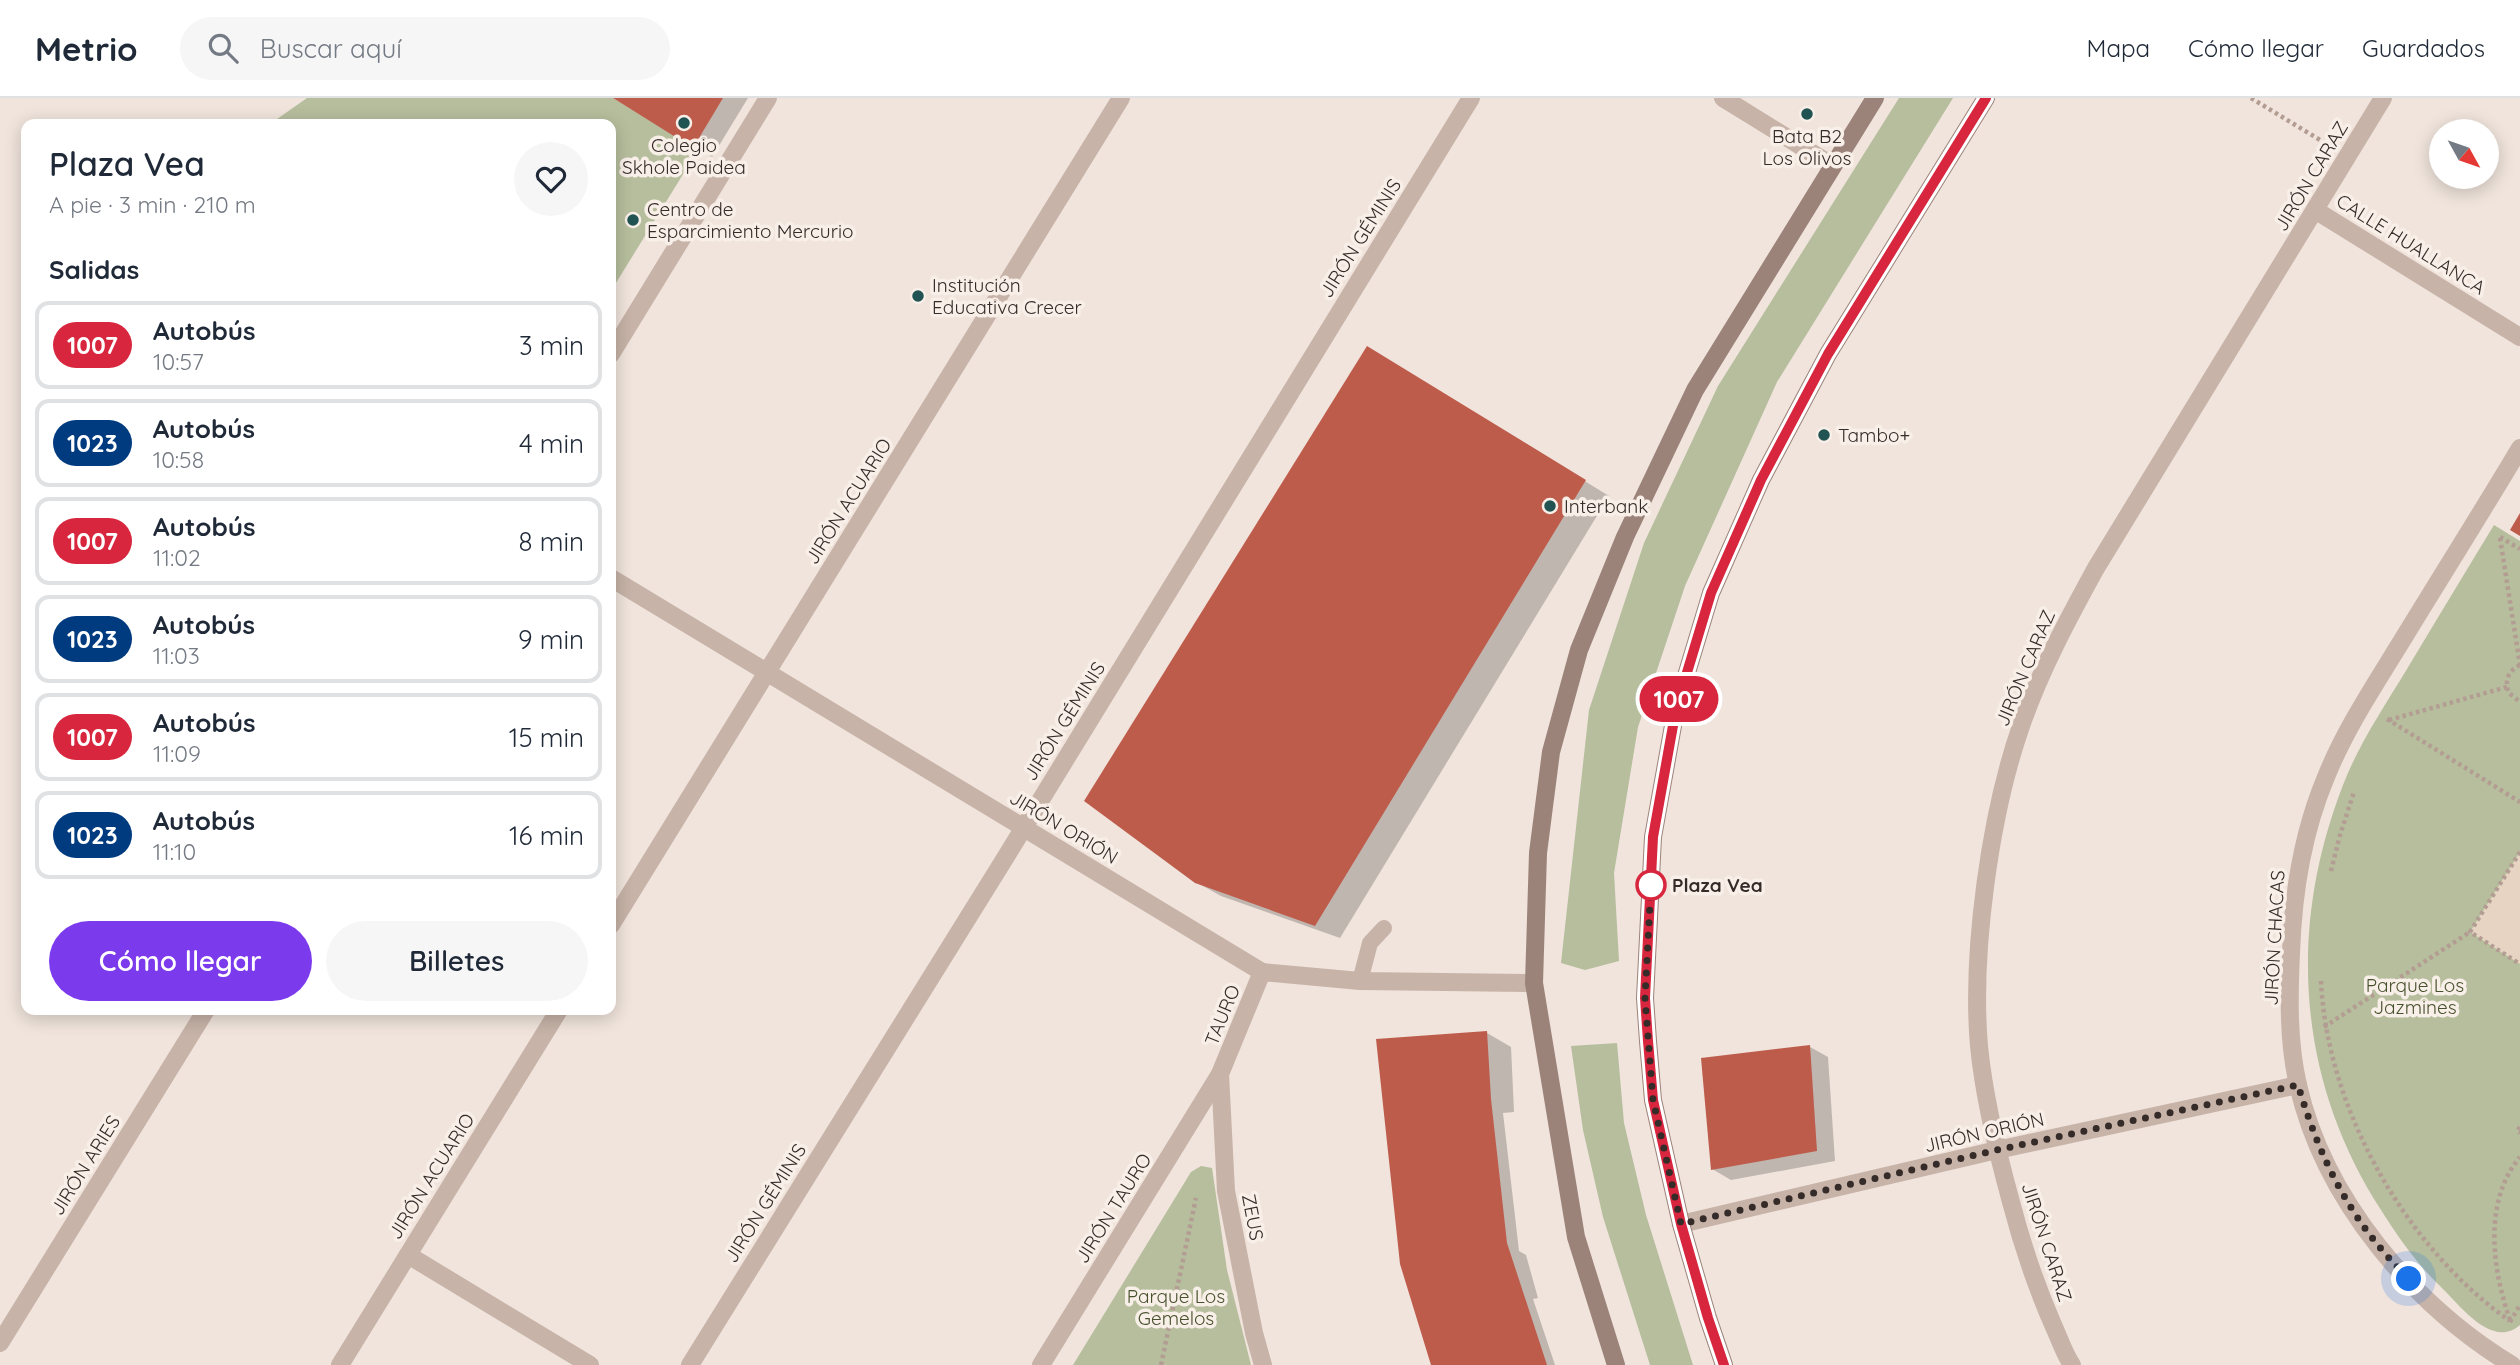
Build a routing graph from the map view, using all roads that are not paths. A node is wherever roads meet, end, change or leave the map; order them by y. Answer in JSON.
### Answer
{"nodes":[{"id":1,"x":768,"y":98,"type":"edge"},
{"id":2,"x":1121,"y":98,"type":"edge"},
{"id":3,"x":1471,"y":98,"type":"edge"},
{"id":4,"x":1723,"y":98,"type":"edge"},
{"id":5,"x":1875,"y":98,"type":"edge"},
{"id":6,"x":1986,"y":98,"type":"edge"},
{"id":7,"x":2383,"y":98,"type":"edge"},
{"id":8,"x":1833,"y":166,"type":"junction"},
{"id":9,"x":2315,"y":210,"type":"junction"},
{"id":10,"x":2520,"y":337,"type":"edge"},
{"id":11,"x":616,"y":346,"type":"edge"},
{"id":12,"x":2520,"y":448,"type":"edge"},
{"id":13,"x":616,"y":581,"type":"edge"},
{"id":14,"x":766,"y":673,"type":"junction"},
{"id":15,"x":1023,"y":827,"type":"junction"},
{"id":16,"x":616,"y":917,"type":"edge"},
{"id":17,"x":1384,"y":928,"type":"dead end"},
{"id":18,"x":1262,"y":972,"type":"junction"},
{"id":19,"x":1360,"y":981,"type":"junction"},
{"id":20,"x":1534,"y":983,"type":"junction"},
{"id":21,"x":203,"y":1015,"type":"edge"},
{"id":22,"x":556,"y":1015,"type":"edge"},
{"id":23,"x":1220,"y":1074,"type":"junction"},
{"id":24,"x":2298,"y":1085,"type":"junction"},
{"id":25,"x":1997,"y":1150,"type":"junction"},
{"id":26,"x":1681,"y":1224,"type":"junction"},
{"id":27,"x":408,"y":1255,"type":"junction"},
{"id":28,"x":0,"y":1343,"type":"edge"},
{"id":29,"x":340,"y":1365,"type":"edge"},
{"id":30,"x":590,"y":1365,"type":"edge"},
{"id":31,"x":690,"y":1365,"type":"edge"},
{"id":32,"x":1041,"y":1365,"type":"edge"},
{"id":33,"x":1263,"y":1365,"type":"edge"},
{"id":34,"x":1616,"y":1365,"type":"edge"},
{"id":35,"x":1724,"y":1365,"type":"edge"},
{"id":36,"x":2073,"y":1365,"type":"edge"},
{"id":37,"x":2512,"y":1365,"type":"edge"}],
"edges":[{"from":1,"to":11,"type":"street"},
{"from":2,"to":14,"type":"street","name":"JIRÓN ACUARIO"},
{"from":3,"to":15,"type":"street","name":"JIRÓN GÉMINIS"},
{"from":4,"to":8,"type":"street"},
{"from":5,"to":8,"type":"main road"},
{"from":6,"to":26,"type":"main road"},
{"from":7,"to":9,"type":"street","name":"JIRÓN CARAZ"},
{"from":8,"to":20,"type":"main road"},
{"from":9,"to":10,"type":"street","name":"CALLE HUALLANCA"},
{"from":9,"to":25,"type":"street","name":"JIRÓN CARAZ"},
{"from":12,"to":24,"type":"street","name":"JIRÓN CHACAS"},
{"from":13,"to":14,"type":"street","name":"JIRÓN ORIÓN"},
{"from":14,"to":15,"type":"street","name":"JIRÓN ORIÓN"},
{"from":14,"to":16,"type":"street","name":"JIRÓN ACUARIO"},
{"from":15,"to":18,"type":"street","name":"JIRÓN ORIÓN"},
{"from":15,"to":31,"type":"street","name":"JIRÓN GÉMINIS"},
{"from":17,"to":19,"type":"lane"},
{"from":18,"to":19,"type":"street","name":"JIRÓN ORIÓN"},
{"from":18,"to":23,"type":"street","name":"TAURO"},
{"from":19,"to":20,"type":"street","name":"JIRÓN ORIÓN"},
{"from":20,"to":34,"type":"main road"},
{"from":21,"to":28,"type":"street","name":"JIRÓN ARIES"},
{"from":22,"to":27,"type":"street","name":"JIRÓN ACUARIO"},
{"from":23,"to":32,"type":"street","name":"JIRÓN TAURO"},
{"from":23,"to":33,"type":"street","name":"ZEUS"},
{"from":24,"to":25,"type":"street","name":"JIRÓN ORIÓN"},
{"from":24,"to":37,"type":"street","name":"JIRÓN CHACAS"},
{"from":25,"to":26,"type":"street","name":"JIRÓN ORIÓN"},
{"from":25,"to":36,"type":"street","name":"JIRÓN CARAZ"},
{"from":26,"to":35,"type":"main road"},
{"from":27,"to":29,"type":"street","name":"JIRÓN ACUARIO"},
{"from":27,"to":30,"type":"street"}]}
